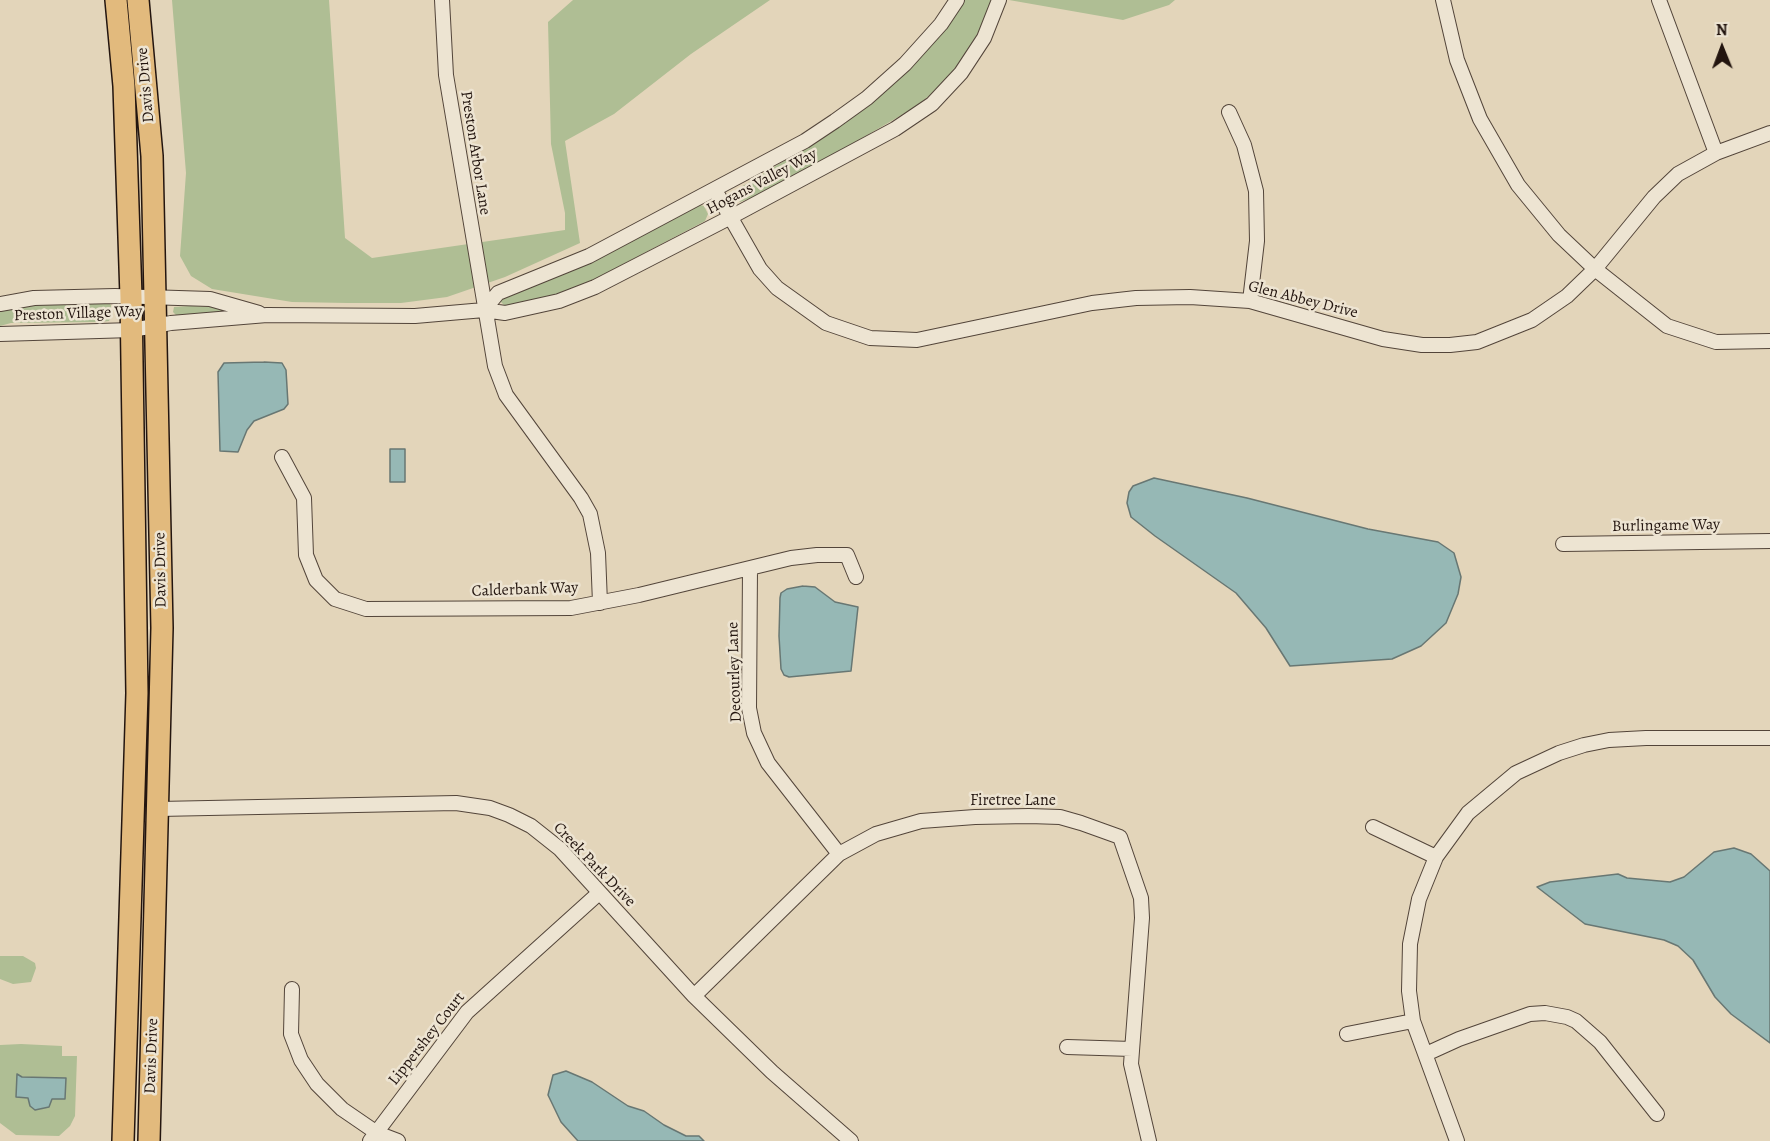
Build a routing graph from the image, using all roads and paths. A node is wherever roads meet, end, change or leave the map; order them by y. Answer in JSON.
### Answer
{"nodes":[{"id":1,"x":116,"y":0,"type":"edge"},
{"id":2,"x":138,"y":0,"type":"edge"},
{"id":3,"x":442,"y":0,"type":"edge"},
{"id":4,"x":957,"y":0,"type":"edge"},
{"id":5,"x":999,"y":0,"type":"edge"},
{"id":6,"x":1443,"y":0,"type":"edge"},
{"id":7,"x":1659,"y":0,"type":"edge"},
{"id":8,"x":1229,"y":112,"type":"dead end"},
{"id":9,"x":1770,"y":133,"type":"edge"},
{"id":10,"x":1716,"y":153,"type":"junction"},
{"id":11,"x":715,"y":190,"type":"junction"},
{"id":12,"x":729,"y":218,"type":"junction"},
{"id":13,"x":1595,"y":269,"type":"junction"},
{"id":14,"x":131,"y":297,"type":"junction"},
{"id":15,"x":156,"y":298,"type":"junction"},
{"id":16,"x":1250,"y":301,"type":"junction"},
{"id":17,"x":0,"y":304,"type":"edge"},
{"id":18,"x":484,"y":310,"type":"junction"},
{"id":19,"x":267,"y":315,"type":"junction"},
{"id":20,"x":157,"y":327,"type":"junction"},
{"id":21,"x":132,"y":330,"type":"junction"},
{"id":22,"x":0,"y":334,"type":"edge"},
{"id":23,"x":1770,"y":341,"type":"edge"},
{"id":24,"x":282,"y":457,"type":"dead end"},
{"id":25,"x":1770,"y":541,"type":"edge"},
{"id":26,"x":1563,"y":544,"type":"dead end"},
{"id":27,"x":750,"y":569,"type":"junction"},
{"id":28,"x":856,"y":577,"type":"dead end"},
{"id":29,"x":600,"y":603,"type":"junction"},
{"id":30,"x":1770,"y":738,"type":"edge"},
{"id":31,"x":159,"y":809,"type":"junction"},
{"id":32,"x":1373,"y":827,"type":"dead end"},
{"id":33,"x":839,"y":854,"type":"junction"},
{"id":34,"x":1436,"y":857,"type":"junction"},
{"id":35,"x":600,"y":893,"type":"junction"},
{"id":36,"x":292,"y":989,"type":"dead end"},
{"id":37,"x":694,"y":996,"type":"junction"},
{"id":38,"x":1413,"y":1021,"type":"junction"},
{"id":39,"x":1347,"y":1034,"type":"dead end"},
{"id":40,"x":1066,"y":1047,"type":"dead end"},
{"id":41,"x":1132,"y":1049,"type":"junction"},
{"id":42,"x":1426,"y":1054,"type":"junction"},
{"id":43,"x":1657,"y":1114,"type":"dead end"},
{"id":44,"x":373,"y":1137,"type":"edge"},
{"id":45,"x":123,"y":1141,"type":"edge"},
{"id":46,"x":149,"y":1141,"type":"edge"},
{"id":47,"x":398,"y":1141,"type":"edge"},
{"id":48,"x":851,"y":1141,"type":"edge"},
{"id":49,"x":1149,"y":1141,"type":"edge"},
{"id":50,"x":1457,"y":1141,"type":"edge"}],
"edges":[{"from":1,"to":14,"type":"main road","name":"Davis Drive"},
{"from":2,"to":15,"type":"main road","name":"Davis Drive"},
{"from":3,"to":18,"type":"street","name":"Preston Arbor Lane"},
{"from":4,"to":11,"type":"street","name":"Hogans Valley Way"},
{"from":5,"to":12,"type":"street","name":"Hogans Valley Way"},
{"from":6,"to":13,"type":"street"},
{"from":7,"to":10,"type":"street"},
{"from":8,"to":16,"type":"street"},
{"from":9,"to":10,"type":"street","name":"Glen Abbey Drive"},
{"from":10,"to":13,"type":"street","name":"Glen Abbey Drive"},
{"from":11,"to":12,"type":"street","name":"Glen Abbey Drive"},
{"from":11,"to":18,"type":"street","name":"Hogans Valley Way"},
{"from":12,"to":16,"type":"street","name":"Glen Abbey Drive"},
{"from":12,"to":18,"type":"street","name":"Hogans Valley Way"},
{"from":13,"to":16,"type":"street","name":"Glen Abbey Drive"},
{"from":13,"to":23,"type":"street"},
{"from":14,"to":15,"type":"street","name":"Preston Village Way"},
{"from":14,"to":17,"type":"street","name":"Preston Village Way"},
{"from":14,"to":21,"type":"main road","name":"Davis Drive"},
{"from":15,"to":19,"type":"street","name":"Hogans Valley Way"},
{"from":15,"to":20,"type":"main road","name":"Davis Drive"},
{"from":18,"to":19,"type":"street","name":"Hogans Valley Way"},
{"from":18,"to":29,"type":"street","name":"Preston Arbor Lane"},
{"from":19,"to":20,"type":"street","name":"Hogans Valley Way"},
{"from":20,"to":21,"type":"street","name":"Preston Village Way"},
{"from":20,"to":31,"type":"main road","name":"Davis Drive"},
{"from":21,"to":22,"type":"street","name":"Preston Village Way"},
{"from":21,"to":45,"type":"main road","name":"Davis Drive"},
{"from":24,"to":29,"type":"street","name":"Calderbank Way"},
{"from":25,"to":26,"type":"street","name":"Burlingame Way"},
{"from":27,"to":28,"type":"street","name":"Calderbank Way"},
{"from":27,"to":29,"type":"street","name":"Calderbank Way"},
{"from":27,"to":33,"type":"street","name":"Decourley Lane"},
{"from":30,"to":34,"type":"street"},
{"from":31,"to":35,"type":"street","name":"Creek Park Drive"},
{"from":31,"to":46,"type":"main road","name":"Davis Drive"},
{"from":32,"to":34,"type":"street"},
{"from":33,"to":37,"type":"street","name":"Firetree Lane"},
{"from":33,"to":41,"type":"street","name":"Firetree Lane"},
{"from":34,"to":38,"type":"street"},
{"from":35,"to":37,"type":"street","name":"Creek Park Drive"},
{"from":35,"to":44,"type":"street","name":"Lippershey Court"},
{"from":36,"to":44,"type":"street"},
{"from":37,"to":48,"type":"street","name":"Creek Park Drive"},
{"from":38,"to":39,"type":"street"},
{"from":38,"to":42,"type":"street"},
{"from":40,"to":41,"type":"street"},
{"from":41,"to":49,"type":"street","name":"Firetree Lane"},
{"from":42,"to":43,"type":"street"},
{"from":42,"to":50,"type":"street"},
{"from":44,"to":47,"type":"street"}]}
